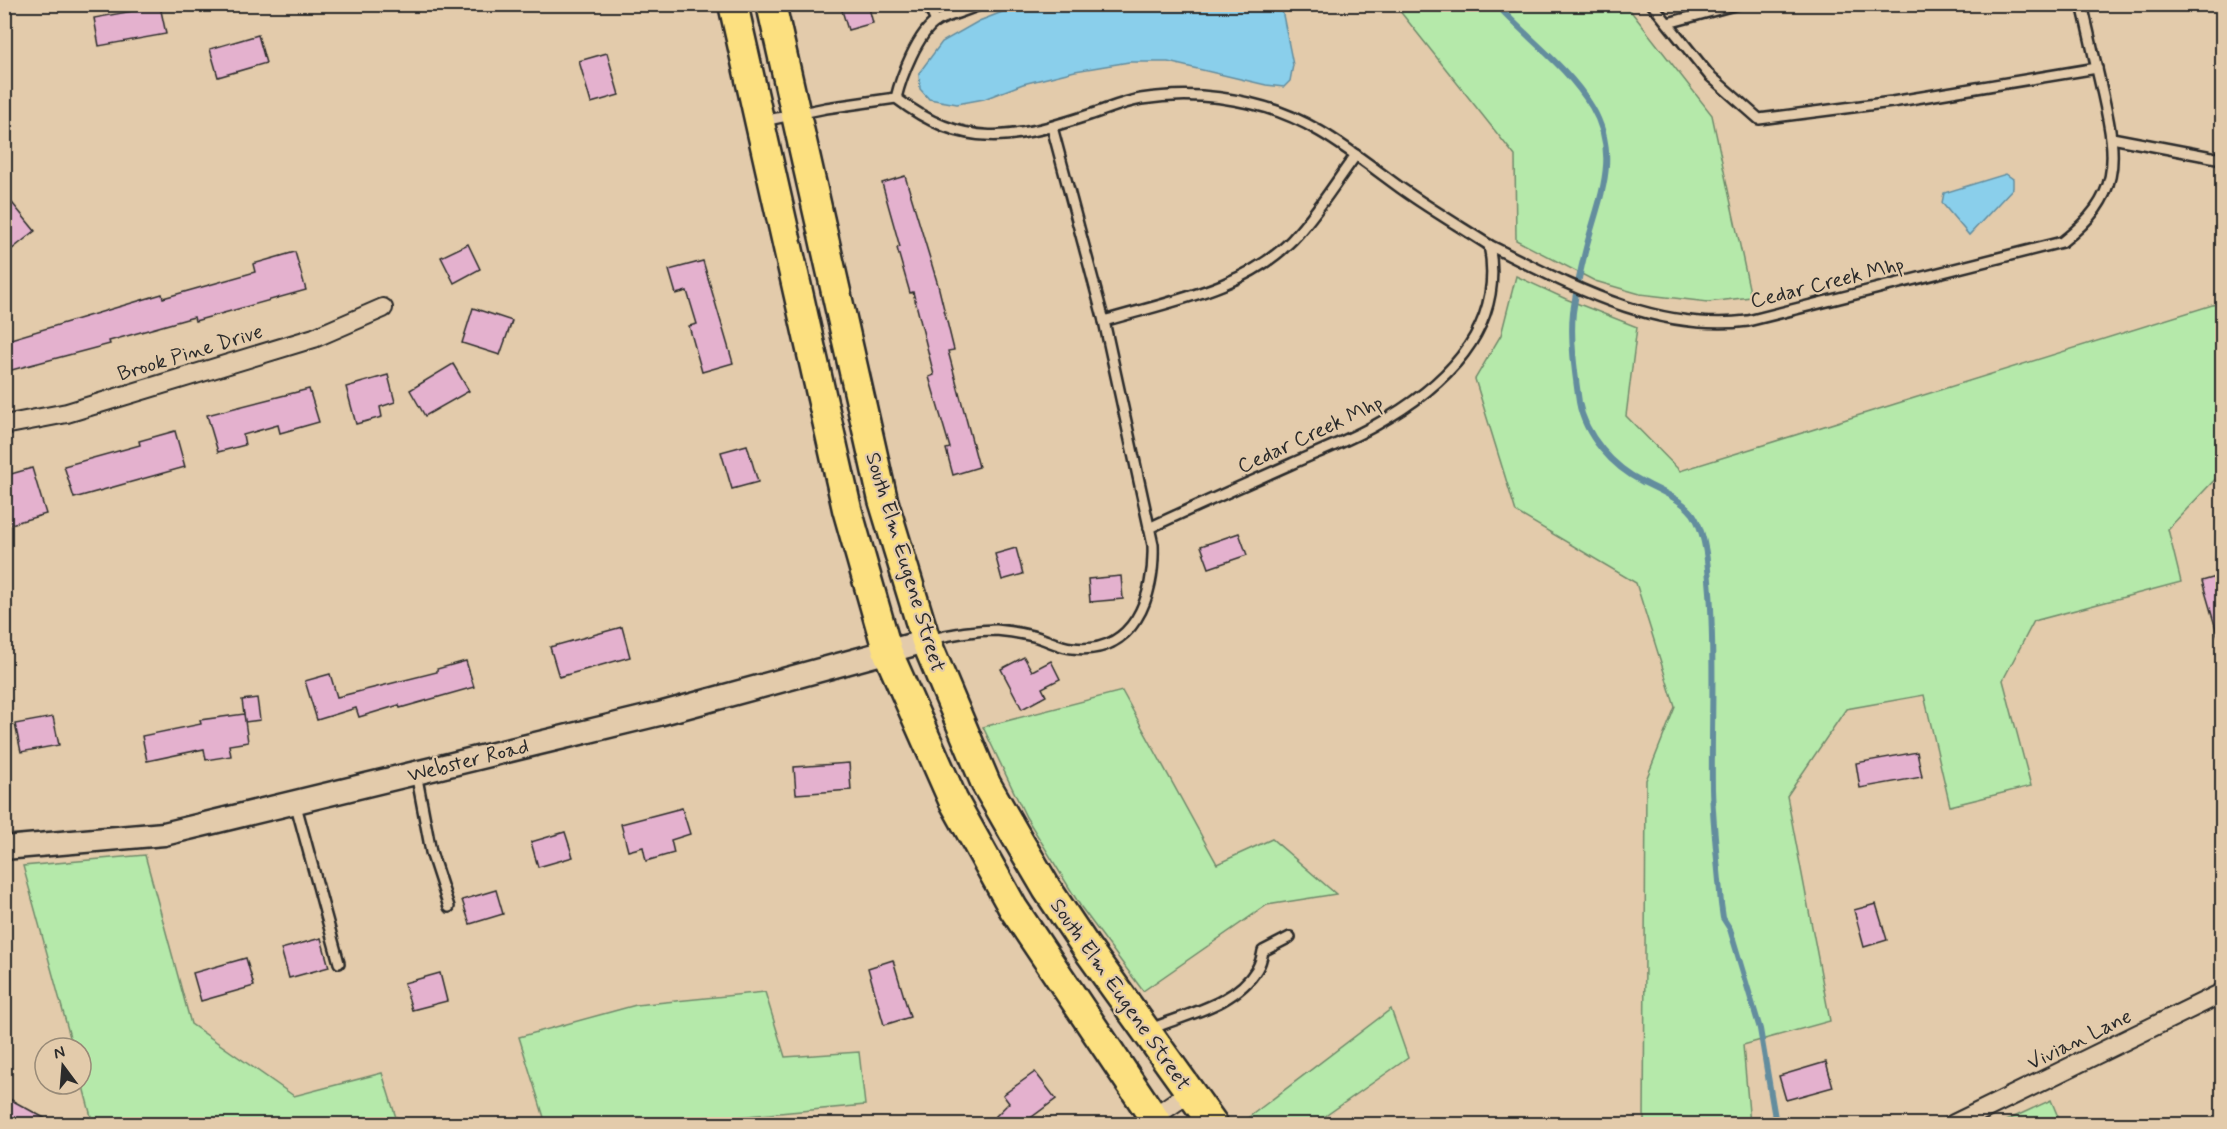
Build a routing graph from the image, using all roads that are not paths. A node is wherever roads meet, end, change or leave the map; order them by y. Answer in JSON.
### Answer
{"nodes":[{"id":1,"x":734,"y":4,"type":"edge"},
{"id":2,"x":771,"y":4,"type":"edge"},
{"id":3,"x":928,"y":4,"type":"edge"},
{"id":4,"x":981,"y":4,"type":"edge"},
{"id":5,"x":1652,"y":4,"type":"edge"},
{"id":6,"x":1738,"y":4,"type":"edge"},
{"id":7,"x":2082,"y":4,"type":"edge"},
{"id":8,"x":936,"y":22,"type":"junction"},
{"id":9,"x":1668,"y":23,"type":"junction"},
{"id":10,"x":2097,"y":68,"type":"junction"},
{"id":11,"x":897,"y":98,"type":"junction"},
{"id":12,"x":797,"y":114,"type":"junction"},
{"id":13,"x":761,"y":122,"type":"junction"},
{"id":14,"x":1052,"y":127,"type":"junction"},
{"id":15,"x":2112,"y":138,"type":"junction"},
{"id":16,"x":1356,"y":155,"type":"junction"},
{"id":17,"x":2223,"y":159,"type":"edge"},
{"id":18,"x":1490,"y":244,"type":"junction"},
{"id":19,"x":383,"y":308,"type":"dead end"},
{"id":20,"x":1104,"y":321,"type":"junction"},
{"id":21,"x":4,"y":425,"type":"edge"},
{"id":22,"x":1149,"y":528,"type":"junction"},
{"id":23,"x":926,"y":641,"type":"junction"},
{"id":24,"x":888,"y":652,"type":"junction"},
{"id":25,"x":416,"y":773,"type":"junction"},
{"id":26,"x":295,"y":802,"type":"junction"},
{"id":27,"x":4,"y":848,"type":"edge"},
{"id":28,"x":449,"y":908,"type":"dead end"},
{"id":29,"x":1290,"y":937,"type":"dead end"},
{"id":30,"x":339,"y":963,"type":"dead end"},
{"id":31,"x":2223,"y":993,"type":"edge"},
{"id":32,"x":1146,"y":1031,"type":"junction"},
{"id":33,"x":1190,"y":1092,"type":"junction"},
{"id":34,"x":1152,"y":1122,"type":"edge"},
{"id":35,"x":1213,"y":1125,"type":"edge"},
{"id":36,"x":1954,"y":1125,"type":"edge"}],
"edges":[{"from":1,"to":13,"type":"main road","name":"South Elm Eugene Street"},
{"from":2,"to":12,"type":"main road","name":"South Elm Eugene Street"},
{"from":3,"to":8,"type":"lane"},
{"from":4,"to":8,"type":"lane"},
{"from":5,"to":9,"type":"lane"},
{"from":6,"to":9,"type":"lane"},
{"from":7,"to":10,"type":"lane","name":"Cedar Creek Mhp"},
{"from":8,"to":11,"type":"lane"},
{"from":9,"to":10,"type":"lane"},
{"from":10,"to":15,"type":"lane","name":"Cedar Creek Mhp"},
{"from":11,"to":12,"type":"lane"},
{"from":11,"to":14,"type":"lane","name":"Cedar Creek Mhp"},
{"from":12,"to":13,"type":"lane"},
{"from":12,"to":23,"type":"main road","name":"South Elm Eugene Street"},
{"from":13,"to":24,"type":"main road","name":"South Elm Eugene Street"},
{"from":14,"to":16,"type":"lane","name":"Cedar Creek Mhp"},
{"from":14,"to":20,"type":"lane"},
{"from":15,"to":17,"type":"lane"},
{"from":15,"to":18,"type":"lane","name":"Cedar Creek Mhp"},
{"from":16,"to":18,"type":"lane","name":"Cedar Creek Mhp"},
{"from":16,"to":20,"type":"lane"},
{"from":18,"to":22,"type":"lane","name":"Cedar Creek Mhp"},
{"from":19,"to":21,"type":"street","name":"Brook Pine Drive"},
{"from":20,"to":22,"type":"lane"},
{"from":22,"to":23,"type":"lane"},
{"from":23,"to":24,"type":"street","name":"Webster Road"},
{"from":23,"to":32,"type":"main road","name":"South Elm Eugene Street"},
{"from":24,"to":25,"type":"street","name":"Webster Road"},
{"from":24,"to":34,"type":"main road","name":"South Elm Eugene Street"},
{"from":25,"to":26,"type":"street","name":"Webster Road"},
{"from":25,"to":28,"type":"lane"},
{"from":26,"to":27,"type":"street","name":"Webster Road"},
{"from":26,"to":30,"type":"lane"},
{"from":29,"to":32,"type":"lane"},
{"from":31,"to":36,"type":"street","name":"Vivian Lane"},
{"from":32,"to":33,"type":"main road","name":"South Elm Eugene Street"},
{"from":33,"to":34,"type":"street"},
{"from":33,"to":35,"type":"main road","name":"South Elm Eugene Street"}]}
